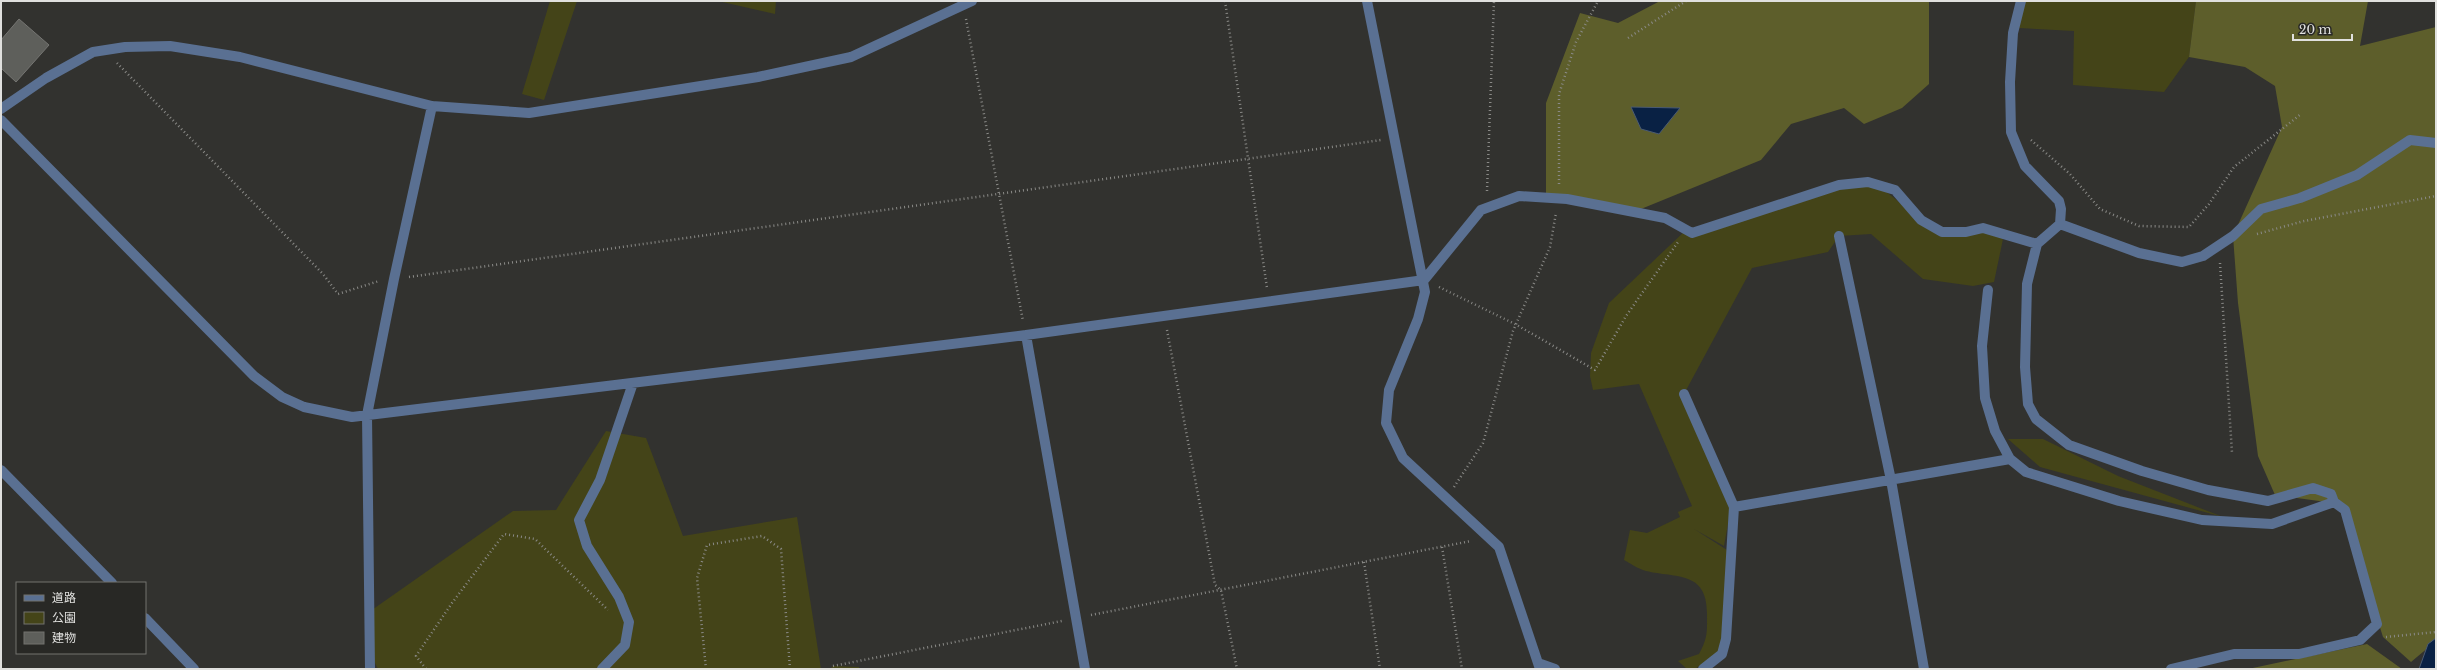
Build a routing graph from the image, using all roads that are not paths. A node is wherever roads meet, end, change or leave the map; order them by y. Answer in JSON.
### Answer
{"nodes":[{"id":1,"x":1367,"y":1,"type":"edge"},
{"id":2,"x":2021,"y":1,"type":"edge"},
{"id":3,"x":968,"y":3,"type":"edge"},
{"id":4,"x":432,"y":106,"type":"junction"},
{"id":5,"x":1,"y":109,"type":"edge"},
{"id":6,"x":1,"y":120,"type":"edge"},
{"id":7,"x":2436,"y":143,"type":"edge"},
{"id":8,"x":2060,"y":224,"type":"junction"},
{"id":9,"x":1839,"y":236,"type":"dead end"},
{"id":10,"x":2037,"y":244,"type":"junction"},
{"id":11,"x":1424,"y":280,"type":"junction"},
{"id":12,"x":1988,"y":290,"type":"dead end"},
{"id":13,"x":1026,"y":335,"type":"junction"},
{"id":14,"x":634,"y":383,"type":"junction"},
{"id":15,"x":1684,"y":394,"type":"dead end"},
{"id":16,"x":367,"y":415,"type":"junction"},
{"id":17,"x":2010,"y":458,"type":"junction"},
{"id":18,"x":1,"y":470,"type":"edge"},
{"id":19,"x":1890,"y":480,"type":"junction"},
{"id":20,"x":2334,"y":502,"type":"junction"},
{"id":21,"x":1734,"y":507,"type":"junction"},
{"id":22,"x":111,"y":582,"type":"edge"},
{"id":23,"x":146,"y":619,"type":"edge"},
{"id":24,"x":1539,"y":666,"type":"edge"},
{"id":25,"x":194,"y":669,"type":"edge"},
{"id":26,"x":370,"y":669,"type":"edge"},
{"id":27,"x":602,"y":669,"type":"edge"},
{"id":28,"x":1085,"y":669,"type":"edge"},
{"id":29,"x":1555,"y":669,"type":"edge"},
{"id":30,"x":1703,"y":669,"type":"edge"},
{"id":31,"x":1924,"y":669,"type":"edge"},
{"id":32,"x":2171,"y":669,"type":"edge"}],
"edges":[{"from":1,"to":11,"type":"street"},
{"from":2,"to":8,"type":"street"},
{"from":3,"to":4,"type":"street"},
{"from":4,"to":5,"type":"street"},
{"from":4,"to":16,"type":"street"},
{"from":6,"to":16,"type":"street"},
{"from":7,"to":8,"type":"street"},
{"from":8,"to":10,"type":"street"},
{"from":9,"to":19,"type":"street"},
{"from":10,"to":11,"type":"street"},
{"from":10,"to":20,"type":"street"},
{"from":11,"to":13,"type":"street"},
{"from":11,"to":24,"type":"street"},
{"from":12,"to":17,"type":"street"},
{"from":13,"to":14,"type":"street"},
{"from":13,"to":28,"type":"street"},
{"from":14,"to":16,"type":"street"},
{"from":14,"to":27,"type":"street"},
{"from":15,"to":21,"type":"street"},
{"from":16,"to":26,"type":"street"},
{"from":17,"to":19,"type":"street"},
{"from":17,"to":20,"type":"street"},
{"from":18,"to":22,"type":"street"},
{"from":19,"to":21,"type":"street"},
{"from":19,"to":31,"type":"street"},
{"from":20,"to":32,"type":"street"},
{"from":21,"to":30,"type":"street"},
{"from":23,"to":25,"type":"street"},
{"from":24,"to":29,"type":"street"}]}
